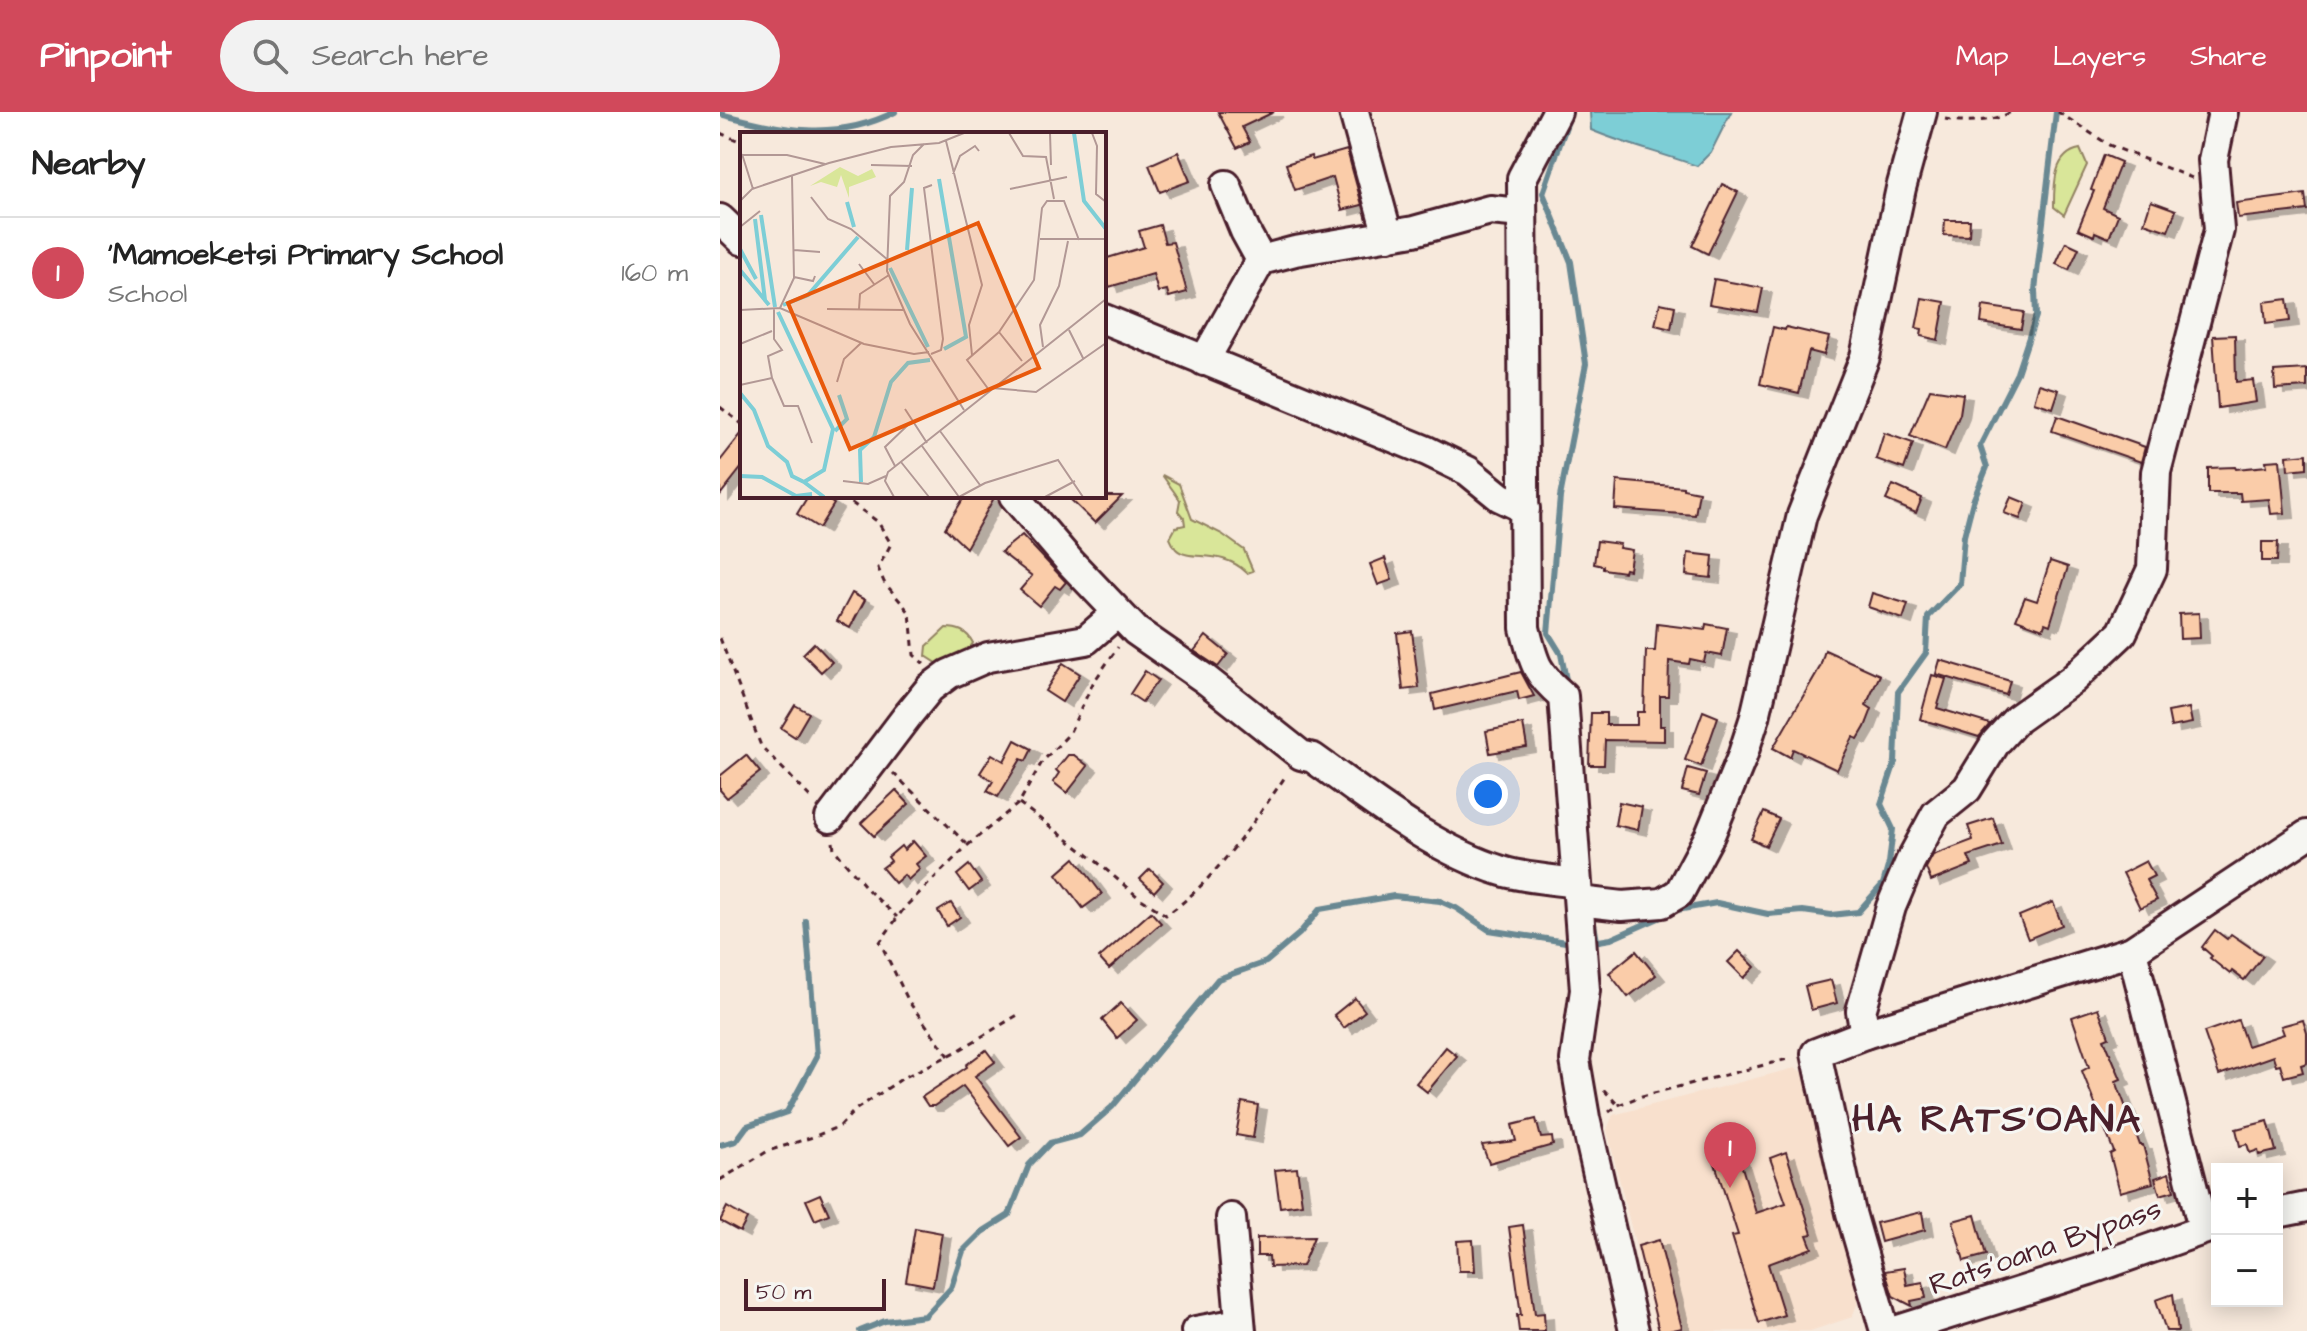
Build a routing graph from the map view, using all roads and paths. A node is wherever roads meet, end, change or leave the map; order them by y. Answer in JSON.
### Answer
{"nodes":[{"id":1,"x":1354,"y":112,"type":"edge"},
{"id":2,"x":1557,"y":112,"type":"edge"},
{"id":3,"x":2011,"y":112,"type":"edge"},
{"id":4,"x":2058,"y":112,"type":"edge"},
{"id":5,"x":2223,"y":112,"type":"edge"},
{"id":6,"x":1930,"y":115,"type":"edge"},
{"id":7,"x":720,"y":133,"type":"edge"},
{"id":8,"x":740,"y":141,"type":"edge"},
{"id":9,"x":1226,"y":185,"type":"dead end"},
{"id":10,"x":2217,"y":189,"type":"junction"},
{"id":11,"x":1522,"y":213,"type":"junction"},
{"id":12,"x":720,"y":219,"type":"edge"},
{"id":13,"x":1388,"y":236,"type":"junction"},
{"id":14,"x":740,"y":238,"type":"edge"},
{"id":15,"x":1261,"y":260,"type":"junction"},
{"id":16,"x":1106,"y":320,"type":"edge"},
{"id":17,"x":1204,"y":361,"type":"junction"},
{"id":18,"x":720,"y":407,"type":"edge"},
{"id":19,"x":740,"y":422,"type":"edge"},
{"id":20,"x":845,"y":498,"type":"edge"},
{"id":21,"x":1016,"y":498,"type":"edge"},
{"id":22,"x":1525,"y":509,"type":"junction"},
{"id":23,"x":1126,"y":622,"type":"junction"},
{"id":24,"x":720,"y":638,"type":"edge"},
{"id":25,"x":941,"y":680,"type":"junction"},
{"id":26,"x":1301,"y":755,"type":"junction"},
{"id":27,"x":875,"y":758,"type":"junction"},
{"id":28,"x":1019,"y":803,"type":"junction"},
{"id":29,"x":830,"y":818,"type":"junction"},
{"id":30,"x":2307,"y":835,"type":"edge"},
{"id":31,"x":968,"y":845,"type":"junction"},
{"id":32,"x":1577,"y":892,"type":"junction"},
{"id":33,"x":897,"y":917,"type":"junction"},
{"id":34,"x":2132,"y":951,"type":"junction"},
{"id":35,"x":1021,"y":1013,"type":"dead end"},
{"id":36,"x":1865,"y":1034,"type":"junction"},
{"id":37,"x":1816,"y":1053,"type":"junction"},
{"id":38,"x":949,"y":1056,"type":"junction"},
{"id":39,"x":1590,"y":1140,"type":"junction"},
{"id":40,"x":720,"y":1180,"type":"edge"},
{"id":41,"x":2307,"y":1207,"type":"edge"},
{"id":42,"x":2283,"y":1212,"type":"edge"},
{"id":43,"x":1231,"y":1218,"type":"dead end"},
{"id":44,"x":2210,"y":1227,"type":"edge"},
{"id":45,"x":1240,"y":1327,"type":"edge"},
{"id":46,"x":1901,"y":1330,"type":"edge"},
{"id":47,"x":1196,"y":1331,"type":"edge"},
{"id":48,"x":1634,"y":1331,"type":"edge"}],
"edges":[{"from":1,"to":13,"type":"street"},
{"from":2,"to":11,"type":"street"},
{"from":3,"to":6,"type":"path"},
{"from":4,"to":10,"type":"path"},
{"from":5,"to":10,"type":"street"},
{"from":6,"to":32,"type":"street"},
{"from":7,"to":8,"type":"path"},
{"from":9,"to":15,"type":"street"},
{"from":10,"to":36,"type":"street"},
{"from":11,"to":13,"type":"street"},
{"from":11,"to":22,"type":"street"},
{"from":12,"to":14,"type":"street"},
{"from":13,"to":15,"type":"street"},
{"from":15,"to":17,"type":"street"},
{"from":16,"to":17,"type":"street"},
{"from":17,"to":22,"type":"street"},
{"from":18,"to":19,"type":"path"},
{"from":20,"to":25,"type":"path"},
{"from":21,"to":23,"type":"street"},
{"from":22,"to":32,"type":"street"},
{"from":23,"to":25,"type":"street"},
{"from":23,"to":26,"type":"street"},
{"from":23,"to":28,"type":"path"},
{"from":24,"to":29,"type":"path"},
{"from":25,"to":27,"type":"street"},
{"from":26,"to":28,"type":"path"},
{"from":26,"to":32,"type":"street"},
{"from":27,"to":29,"type":"street"},
{"from":27,"to":31,"type":"path"},
{"from":28,"to":31,"type":"path"},
{"from":29,"to":33,"type":"path"},
{"from":30,"to":34,"type":"street"},
{"from":31,"to":33,"type":"path"},
{"from":32,"to":39,"type":"street"},
{"from":33,"to":38,"type":"path"},
{"from":34,"to":36,"type":"street"},
{"from":34,"to":44,"type":"street"},
{"from":35,"to":38,"type":"path"},
{"from":36,"to":37,"type":"street"},
{"from":37,"to":39,"type":"path"},
{"from":37,"to":46,"type":"street"},
{"from":38,"to":40,"type":"path"},
{"from":39,"to":48,"type":"street"},
{"from":41,"to":42,"type":"street"},
{"from":43,"to":45,"type":"street"},
{"from":44,"to":46,"type":"street","name":"Rats'oana Bypass"},
{"from":45,"to":47,"type":"street"}]}
